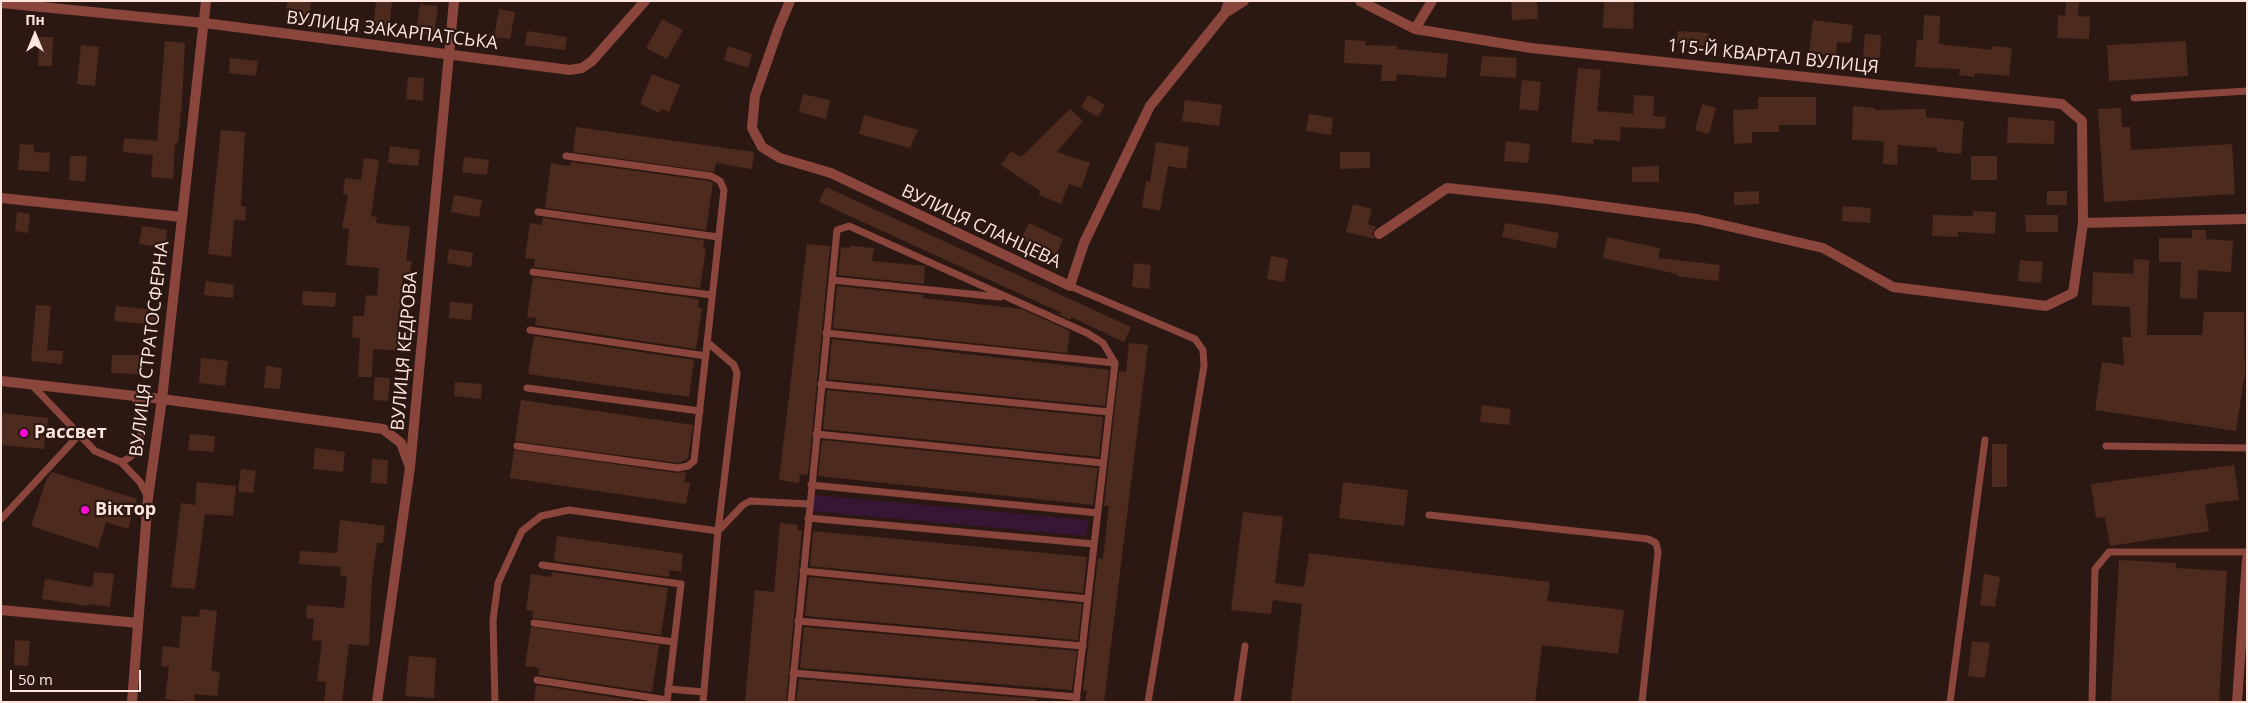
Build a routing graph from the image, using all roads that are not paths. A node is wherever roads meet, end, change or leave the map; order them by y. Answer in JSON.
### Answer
{"nodes":[{"id":1,"x":206,"y":1,"type":"edge"},
{"id":2,"x":454,"y":1,"type":"edge"},
{"id":3,"x":645,"y":1,"type":"edge"},
{"id":4,"x":790,"y":1,"type":"edge"},
{"id":5,"x":1229,"y":1,"type":"edge"},
{"id":6,"x":1244,"y":1,"type":"edge"},
{"id":7,"x":1360,"y":1,"type":"edge"},
{"id":8,"x":1432,"y":1,"type":"edge"},
{"id":9,"x":1,"y":3,"type":"edge"},
{"id":10,"x":1225,"y":13,"type":"junction"},
{"id":11,"x":204,"y":23,"type":"junction"},
{"id":12,"x":1415,"y":29,"type":"junction"},
{"id":13,"x":447,"y":55,"type":"junction"},
{"id":14,"x":2247,"y":91,"type":"edge"},
{"id":15,"x":2134,"y":98,"type":"dead end"},
{"id":16,"x":566,"y":156,"type":"dead end"},
{"id":17,"x":1,"y":198,"type":"edge"},
{"id":18,"x":538,"y":212,"type":"dead end"},
{"id":19,"x":182,"y":217,"type":"junction"},
{"id":20,"x":2247,"y":219,"type":"edge"},
{"id":21,"x":2083,"y":223,"type":"junction"},
{"id":22,"x":1379,"y":234,"type":"dead end"},
{"id":23,"x":718,"y":237,"type":"junction"},
{"id":24,"x":533,"y":272,"type":"dead end"},
{"id":25,"x":832,"y":280,"type":"junction"},
{"id":26,"x":1070,"y":286,"type":"junction"},
{"id":27,"x":712,"y":295,"type":"junction"},
{"id":28,"x":1006,"y":298,"type":"junction"},
{"id":29,"x":530,"y":330,"type":"dead end"},
{"id":30,"x":826,"y":333,"type":"junction"},
{"id":31,"x":707,"y":342,"type":"junction"},
{"id":32,"x":706,"y":356,"type":"junction"},
{"id":33,"x":1115,"y":363,"type":"junction"},
{"id":34,"x":1,"y":381,"type":"edge"},
{"id":35,"x":32,"y":384,"type":"junction"},
{"id":36,"x":821,"y":384,"type":"junction"},
{"id":37,"x":527,"y":388,"type":"dead end"},
{"id":38,"x":135,"y":396,"type":"junction"},
{"id":39,"x":162,"y":399,"type":"junction"},
{"id":40,"x":700,"y":411,"type":"junction"},
{"id":41,"x":1109,"y":412,"type":"junction"},
{"id":42,"x":816,"y":434,"type":"junction"},
{"id":43,"x":78,"y":436,"type":"junction"},
{"id":44,"x":1985,"y":440,"type":"dead end"},
{"id":45,"x":517,"y":446,"type":"dead end"},
{"id":46,"x":2106,"y":446,"type":"dead end"},
{"id":47,"x":2247,"y":448,"type":"edge"},
{"id":48,"x":121,"y":462,"type":"junction"},
{"id":49,"x":1104,"y":464,"type":"junction"},
{"id":50,"x":410,"y":467,"type":"junction"},
{"id":51,"x":811,"y":485,"type":"junction"},
{"id":52,"x":148,"y":498,"type":"junction"},
{"id":53,"x":809,"y":504,"type":"junction"},
{"id":54,"x":1098,"y":513,"type":"junction"},
{"id":55,"x":1429,"y":515,"type":"dead end"},
{"id":56,"x":808,"y":518,"type":"junction"},
{"id":57,"x":1,"y":519,"type":"edge"},
{"id":58,"x":718,"y":531,"type":"junction"},
{"id":59,"x":1094,"y":544,"type":"junction"},
{"id":60,"x":2247,"y":552,"type":"edge"},
{"id":61,"x":2247,"y":559,"type":"edge"},
{"id":62,"x":542,"y":564,"type":"dead end"},
{"id":63,"x":803,"y":571,"type":"junction"},
{"id":64,"x":1088,"y":599,"type":"junction"},
{"id":65,"x":1,"y":610,"type":"edge"},
{"id":66,"x":798,"y":621,"type":"junction"},
{"id":67,"x":138,"y":623,"type":"junction"},
{"id":68,"x":534,"y":623,"type":"dead end"},
{"id":69,"x":674,"y":642,"type":"junction"},
{"id":70,"x":1083,"y":646,"type":"junction"},
{"id":71,"x":1245,"y":646,"type":"dead end"},
{"id":72,"x":793,"y":673,"type":"junction"},
{"id":73,"x":537,"y":680,"type":"dead end"},
{"id":74,"x":668,"y":689,"type":"junction"},
{"id":75,"x":704,"y":692,"type":"junction"},
{"id":76,"x":1077,"y":699,"type":"edge"},
{"id":77,"x":667,"y":701,"type":"edge"},
{"id":78,"x":132,"y":702,"type":"edge"},
{"id":79,"x":377,"y":702,"type":"edge"},
{"id":80,"x":495,"y":702,"type":"edge"},
{"id":81,"x":703,"y":702,"type":"edge"},
{"id":82,"x":791,"y":702,"type":"edge"},
{"id":83,"x":1148,"y":702,"type":"edge"},
{"id":84,"x":1237,"y":702,"type":"edge"},
{"id":85,"x":1642,"y":702,"type":"edge"},
{"id":86,"x":1950,"y":702,"type":"edge"},
{"id":87,"x":2092,"y":702,"type":"edge"},
{"id":88,"x":2237,"y":702,"type":"edge"}],
"edges":[{"from":1,"to":11,"type":"street","name":"ВУЛИЦЯ СТРАТОСФЕРНА"},
{"from":2,"to":13,"type":"street","name":"ВУЛИЦЯ КЕДРОВА"},
{"from":3,"to":13,"type":"street","name":"ВУЛИЦЯ ЗАКАРПАТСЬКА"},
{"from":4,"to":26,"type":"street","name":"ВУЛИЦЯ СЛАНЦЕВА"},
{"from":5,"to":10,"type":"street","name":"ВУЛИЦЯ СЛАНЦЕВА"},
{"from":6,"to":10,"type":"street"},
{"from":7,"to":12,"type":"street","name":"115-Й КВАРТАЛ ВУЛИЦЯ"},
{"from":8,"to":12,"type":"street"},
{"from":9,"to":11,"type":"street","name":"ВУЛИЦЯ ЗАКАРПАТСЬКА"},
{"from":10,"to":26,"type":"street","name":"ВУЛИЦЯ СЛАНЦЕВА"},
{"from":11,"to":13,"type":"street","name":"ВУЛИЦЯ ЗАКАРПАТСЬКА"},
{"from":11,"to":19,"type":"street","name":"ВУЛИЦЯ СТРАТОСФЕРНА"},
{"from":12,"to":21,"type":"street","name":"115-Й КВАРТАЛ ВУЛИЦЯ"},
{"from":13,"to":50,"type":"street","name":"ВУЛИЦЯ КЕДРОВА"},
{"from":14,"to":15,"type":"lane"},
{"from":16,"to":23,"type":"lane"},
{"from":17,"to":19,"type":"street"},
{"from":18,"to":23,"type":"lane"},
{"from":19,"to":39,"type":"street","name":"ВУЛИЦЯ СТРАТОСФЕРНА"},
{"from":20,"to":21,"type":"street"},
{"from":21,"to":22,"type":"street","name":"115-Й КВАРТАЛ ВУЛИЦЯ"},
{"from":23,"to":27,"type":"lane"},
{"from":24,"to":27,"type":"lane"},
{"from":25,"to":28,"type":"lane"},
{"from":25,"to":28,"type":"lane"},
{"from":25,"to":30,"type":"lane"},
{"from":26,"to":83,"type":"lane"},
{"from":27,"to":31,"type":"lane"},
{"from":28,"to":33,"type":"lane"},
{"from":29,"to":32,"type":"lane"},
{"from":30,"to":33,"type":"lane"},
{"from":30,"to":36,"type":"lane"},
{"from":31,"to":32,"type":"lane"},
{"from":31,"to":58,"type":"lane"},
{"from":32,"to":40,"type":"lane"},
{"from":33,"to":41,"type":"lane"},
{"from":34,"to":35,"type":"street"},
{"from":35,"to":38,"type":"street"},
{"from":35,"to":43,"type":"lane"},
{"from":36,"to":41,"type":"lane"},
{"from":36,"to":42,"type":"lane"},
{"from":37,"to":40,"type":"lane"},
{"from":38,"to":39,"type":"street"},
{"from":38,"to":48,"type":"lane"},
{"from":39,"to":50,"type":"street"},
{"from":39,"to":52,"type":"street","name":"ВУЛИЦЯ СТРАТОСФЕРНА"},
{"from":40,"to":45,"type":"lane"},
{"from":41,"to":49,"type":"lane"},
{"from":42,"to":49,"type":"lane"},
{"from":42,"to":51,"type":"lane"},
{"from":43,"to":48,"type":"lane"},
{"from":43,"to":57,"type":"lane"},
{"from":44,"to":86,"type":"lane"},
{"from":46,"to":47,"type":"lane"},
{"from":48,"to":52,"type":"lane"},
{"from":49,"to":54,"type":"lane"},
{"from":50,"to":79,"type":"street","name":"ВУЛИЦЯ КЕДРОВА"},
{"from":51,"to":53,"type":"lane"},
{"from":51,"to":54,"type":"lane"},
{"from":52,"to":67,"type":"street","name":"ВУЛИЦЯ СТРАТОСФЕРНА"},
{"from":53,"to":56,"type":"lane"},
{"from":53,"to":58,"type":"lane"},
{"from":54,"to":59,"type":"lane"},
{"from":55,"to":85,"type":"lane"},
{"from":56,"to":59,"type":"lane"},
{"from":56,"to":63,"type":"lane"},
{"from":58,"to":75,"type":"lane"},
{"from":58,"to":80,"type":"lane"},
{"from":59,"to":64,"type":"lane"},
{"from":60,"to":87,"type":"lane"},
{"from":61,"to":88,"type":"street"},
{"from":62,"to":69,"type":"lane"},
{"from":63,"to":64,"type":"lane"},
{"from":63,"to":66,"type":"lane"},
{"from":64,"to":70,"type":"lane"},
{"from":65,"to":67,"type":"street"},
{"from":66,"to":70,"type":"lane"},
{"from":66,"to":72,"type":"lane"},
{"from":67,"to":78,"type":"street","name":"ВУЛИЦЯ СТРАТОСФЕРНА"},
{"from":68,"to":69,"type":"lane"},
{"from":69,"to":74,"type":"lane"},
{"from":70,"to":76,"type":"lane"},
{"from":71,"to":84,"type":"lane"},
{"from":72,"to":76,"type":"lane"},
{"from":72,"to":82,"type":"lane"},
{"from":73,"to":77,"type":"lane"},
{"from":74,"to":75,"type":"lane"},
{"from":74,"to":77,"type":"lane"},
{"from":75,"to":81,"type":"lane"}]}
